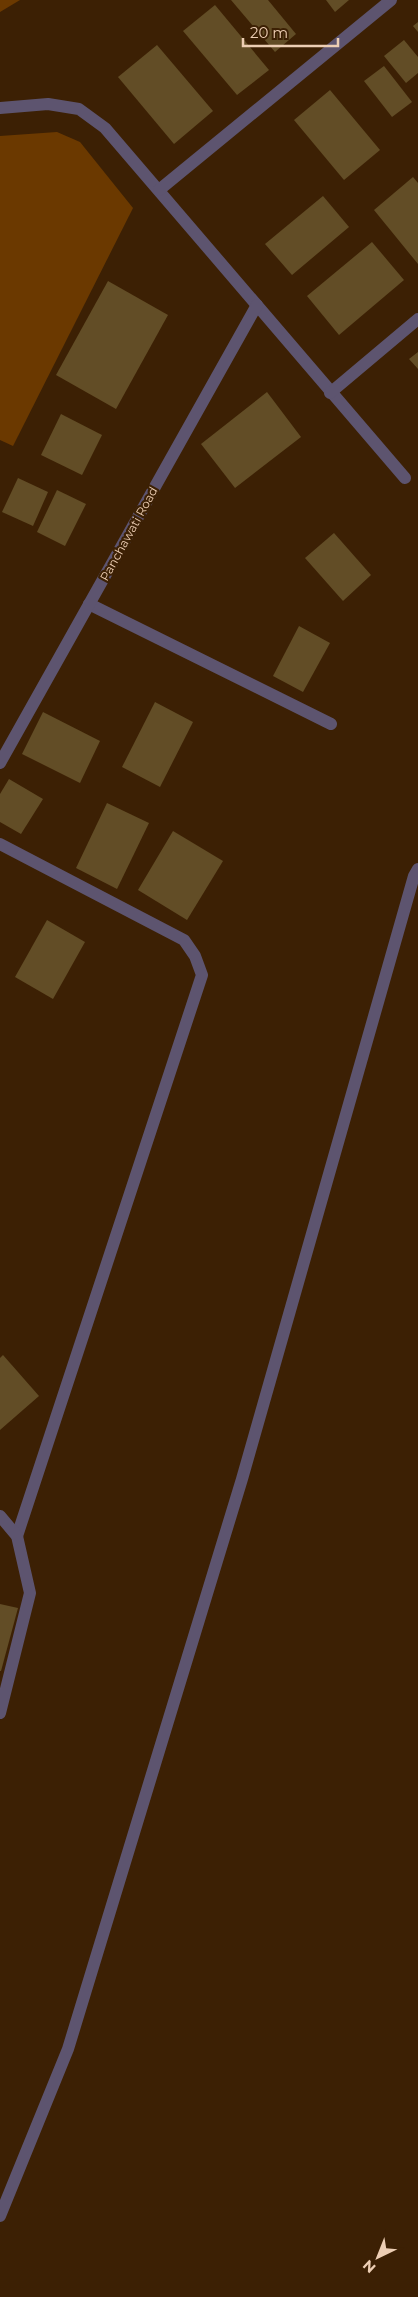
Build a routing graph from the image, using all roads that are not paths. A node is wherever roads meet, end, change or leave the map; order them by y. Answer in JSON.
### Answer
{"nodes":[{"id":1,"x":391,"y":0,"type":"edge"},
{"id":2,"x":0,"y":108,"type":"edge"},
{"id":3,"x":159,"y":190,"type":"junction"},
{"id":4,"x":257,"y":305,"type":"junction"},
{"id":5,"x":418,"y":319,"type":"edge"},
{"id":6,"x":330,"y":393,"type":"junction"},
{"id":7,"x":405,"y":478,"type":"dead end"},
{"id":8,"x":89,"y":604,"type":"junction"},
{"id":9,"x":331,"y":724,"type":"dead end"},
{"id":10,"x":0,"y":763,"type":"edge"},
{"id":11,"x":0,"y":844,"type":"edge"},
{"id":12,"x":418,"y":869,"type":"edge"},
{"id":13,"x":0,"y":1516,"type":"edge"},
{"id":14,"x":17,"y":1536,"type":"junction"},
{"id":15,"x":0,"y":1713,"type":"edge"},
{"id":16,"x":0,"y":2216,"type":"edge"}],
"edges":[{"from":1,"to":3,"type":"lane"},
{"from":2,"to":3,"type":"lane"},
{"from":3,"to":4,"type":"lane"},
{"from":4,"to":6,"type":"lane"},
{"from":4,"to":8,"type":"lane","name":"Panchawati Road"},
{"from":5,"to":6,"type":"lane"},
{"from":6,"to":7,"type":"lane"},
{"from":8,"to":9,"type":"lane"},
{"from":8,"to":10,"type":"lane","name":"Panchawati Road"},
{"from":11,"to":14,"type":"lane"},
{"from":12,"to":16,"type":"lane"},
{"from":13,"to":14,"type":"lane"},
{"from":14,"to":15,"type":"lane"}]}
